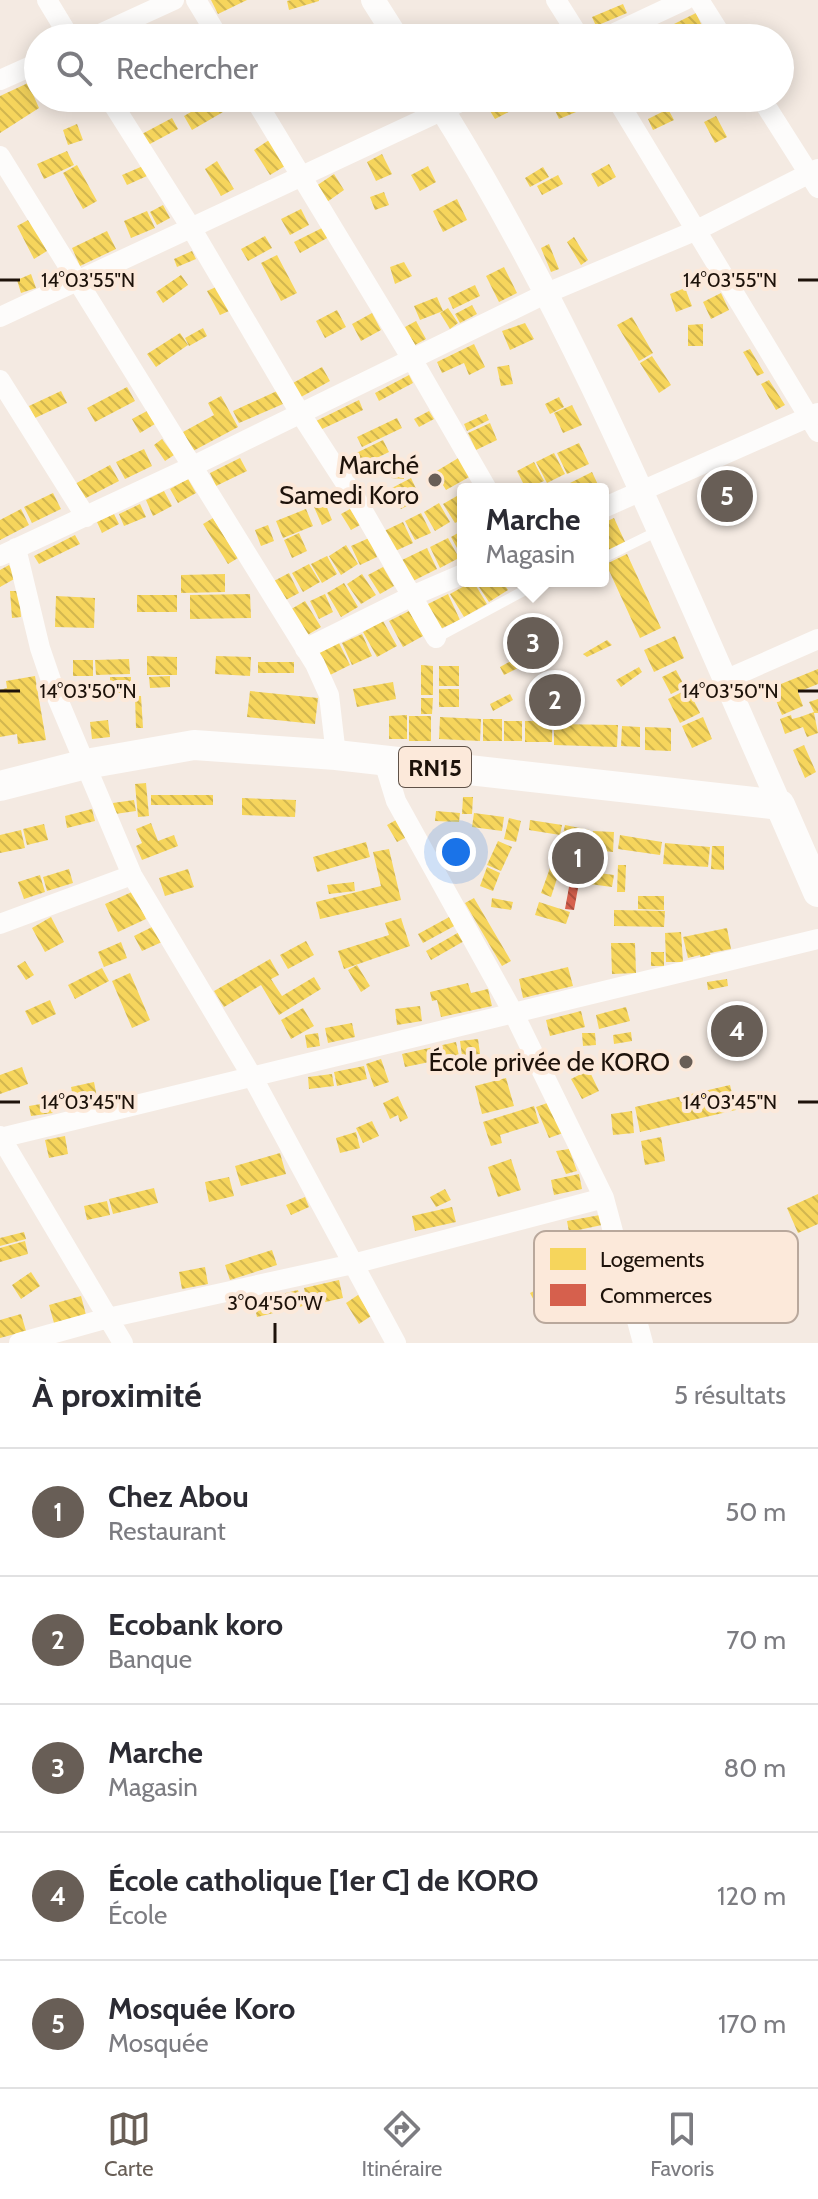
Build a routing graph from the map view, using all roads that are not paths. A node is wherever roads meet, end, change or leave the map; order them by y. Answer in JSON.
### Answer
{"nodes":[{"id":1,"x":47,"y":0,"type":"edge"},
{"id":2,"x":174,"y":0,"type":"edge"},
{"id":3,"x":196,"y":0,"type":"edge"},
{"id":4,"x":373,"y":0,"type":"edge"},
{"id":5,"x":556,"y":0,"type":"edge"},
{"id":6,"x":685,"y":0,"type":"edge"},
{"id":7,"x":699,"y":0,"type":"edge"},
{"id":8,"x":62,"y":24,"type":"edge"},
{"id":9,"x":122,"y":24,"type":"edge"},
{"id":10,"x":211,"y":24,"type":"edge"},
{"id":11,"x":388,"y":24,"type":"edge"},
{"id":12,"x":571,"y":24,"type":"edge"},
{"id":13,"x":634,"y":24,"type":"edge"},
{"id":14,"x":714,"y":24,"type":"edge"},
{"id":15,"x":24,"y":69,"type":"edge"},
{"id":16,"x":0,"y":80,"type":"edge"},
{"id":17,"x":118,"y":112,"type":"edge"},
{"id":18,"x":262,"y":112,"type":"edge"},
{"id":19,"x":422,"y":112,"type":"edge"},
{"id":20,"x":443,"y":112,"type":"edge"},
{"id":21,"x":625,"y":112,"type":"edge"},
{"id":22,"x":771,"y":112,"type":"edge"},
{"id":23,"x":0,"y":156,"type":"edge"},
{"id":24,"x":300,"y":175,"type":"junction"},
{"id":25,"x":815,"y":177,"type":"edge"},
{"id":26,"x":190,"y":226,"type":"junction"},
{"id":27,"x":697,"y":230,"type":"junction"},
{"id":28,"x":77,"y":279,"type":"junction"},
{"id":29,"x":547,"y":293,"type":"junction"},
{"id":30,"x":0,"y":317,"type":"edge"},
{"id":31,"x":412,"y":359,"type":"junction"},
{"id":32,"x":0,"y":380,"type":"edge"},
{"id":33,"x":300,"y":413,"type":"junction"},
{"id":34,"x":815,"y":421,"type":"edge"},
{"id":35,"x":191,"y":467,"type":"junction"},
{"id":36,"x":484,"y":483,"type":"edge"},
{"id":37,"x":639,"y":490,"type":"junction"},
{"id":38,"x":609,"y":505,"type":"edge"},
{"id":39,"x":86,"y":517,"type":"junction"},
{"id":40,"x":658,"y":531,"type":"junction"},
{"id":41,"x":8,"y":552,"type":"edge"},
{"id":42,"x":609,"y":555,"type":"edge"},
{"id":43,"x":457,"y":577,"type":"edge"},
{"id":44,"x":531,"y":587,"type":"edge"},
{"id":45,"x":412,"y":596,"type":"junction"},
{"id":46,"x":436,"y":638,"type":"joint"},
{"id":47,"x":818,"y":639,"type":"edge"},
{"id":48,"x":305,"y":649,"type":"junction"},
{"id":49,"x":725,"y":680,"type":"junction"},
{"id":50,"x":336,"y":755,"type":"junction"},
{"id":51,"x":384,"y":762,"type":"junction"},
{"id":52,"x":86,"y":764,"type":"junction"},
{"id":53,"x":0,"y":786,"type":"edge"},
{"id":54,"x":780,"y":805,"type":"junction"},
{"id":55,"x":812,"y":858,"type":"edge"},
{"id":56,"x":132,"y":875,"type":"junction"},
{"id":57,"x":818,"y":892,"type":"edge"},
{"id":58,"x":0,"y":924,"type":"edge"},
{"id":59,"x":818,"y":939,"type":"edge"},
{"id":60,"x":514,"y":1014,"type":"junction"},
{"id":61,"x":253,"y":1078,"type":"junction"},
{"id":62,"x":0,"y":1137,"type":"edge"},
{"id":63,"x":604,"y":1198,"type":"junction"},
{"id":64,"x":613,"y":1231,"type":"edge"},
{"id":65,"x":353,"y":1264,"type":"junction"},
{"id":66,"x":108,"y":1318,"type":"junction"},
{"id":67,"x":638,"y":1323,"type":"edge"},
{"id":68,"x":19,"y":1343,"type":"edge"},
{"id":69,"x":123,"y":1343,"type":"edge"},
{"id":70,"x":396,"y":1343,"type":"edge"},
{"id":71,"x":643,"y":1343,"type":"edge"}],
"edges":[{"from":1,"to":8,"type":"street"},
{"from":2,"to":9,"type":"street"},
{"from":3,"to":10,"type":"street"},
{"from":4,"to":11,"type":"street"},
{"from":5,"to":12,"type":"street"},
{"from":6,"to":13,"type":"street"},
{"from":7,"to":14,"type":"street"},
{"from":15,"to":16,"type":"street"},
{"from":17,"to":26,"type":"street"},
{"from":18,"to":24,"type":"street"},
{"from":19,"to":24,"type":"street"},
{"from":20,"to":29,"type":"street"},
{"from":21,"to":27,"type":"street"},
{"from":22,"to":25,"type":"street"},
{"from":23,"to":28,"type":"street"},
{"from":24,"to":26,"type":"street"},
{"from":24,"to":31,"type":"street"},
{"from":25,"to":27,"type":"street"},
{"from":26,"to":28,"type":"street"},
{"from":26,"to":33,"type":"street"},
{"from":27,"to":29,"type":"street"},
{"from":27,"to":34,"type":"street"},
{"from":28,"to":30,"type":"street"},
{"from":28,"to":35,"type":"street"},
{"from":29,"to":31,"type":"street"},
{"from":29,"to":37,"type":"street"},
{"from":31,"to":33,"type":"street"},
{"from":31,"to":36,"type":"street"},
{"from":32,"to":39,"type":"street"},
{"from":33,"to":35,"type":"street"},
{"from":33,"to":45,"type":"street"},
{"from":34,"to":37,"type":"street"},
{"from":35,"to":39,"type":"street"},
{"from":35,"to":48,"type":"street"},
{"from":37,"to":38,"type":"street"},
{"from":37,"to":40,"type":"street"},
{"from":39,"to":41,"type":"street"},
{"from":40,"to":42,"type":"lane"},
{"from":40,"to":49,"type":"street"},
{"from":41,"to":52,"type":"street"},
{"from":43,"to":45,"type":"street"},
{"from":44,"to":46,"type":"lane"},
{"from":45,"to":46,"type":"street"},
{"from":45,"to":48,"type":"street"},
{"from":47,"to":49,"type":"street"},
{"from":48,"to":50,"type":"street"},
{"from":49,"to":54,"type":"street"},
{"from":50,"to":51,"type":"main road","number":"RN15"},
{"from":50,"to":52,"type":"main road","number":"RN15"},
{"from":51,"to":54,"type":"main road","number":"RN15"},
{"from":51,"to":60,"type":"street"},
{"from":52,"to":53,"type":"main road","number":"RN15"},
{"from":52,"to":56,"type":"street"},
{"from":54,"to":55,"type":"main road"},
{"from":55,"to":57,"type":"main road"},
{"from":56,"to":58,"type":"street"},
{"from":56,"to":61,"type":"street"},
{"from":59,"to":60,"type":"street"},
{"from":60,"to":61,"type":"street"},
{"from":60,"to":63,"type":"street"},
{"from":61,"to":62,"type":"street"},
{"from":61,"to":65,"type":"street"},
{"from":62,"to":66,"type":"street"},
{"from":63,"to":64,"type":"street"},
{"from":63,"to":65,"type":"street"},
{"from":65,"to":66,"type":"street"},
{"from":65,"to":70,"type":"street"},
{"from":66,"to":68,"type":"street"},
{"from":66,"to":69,"type":"street"},
{"from":67,"to":71,"type":"street"}]}
